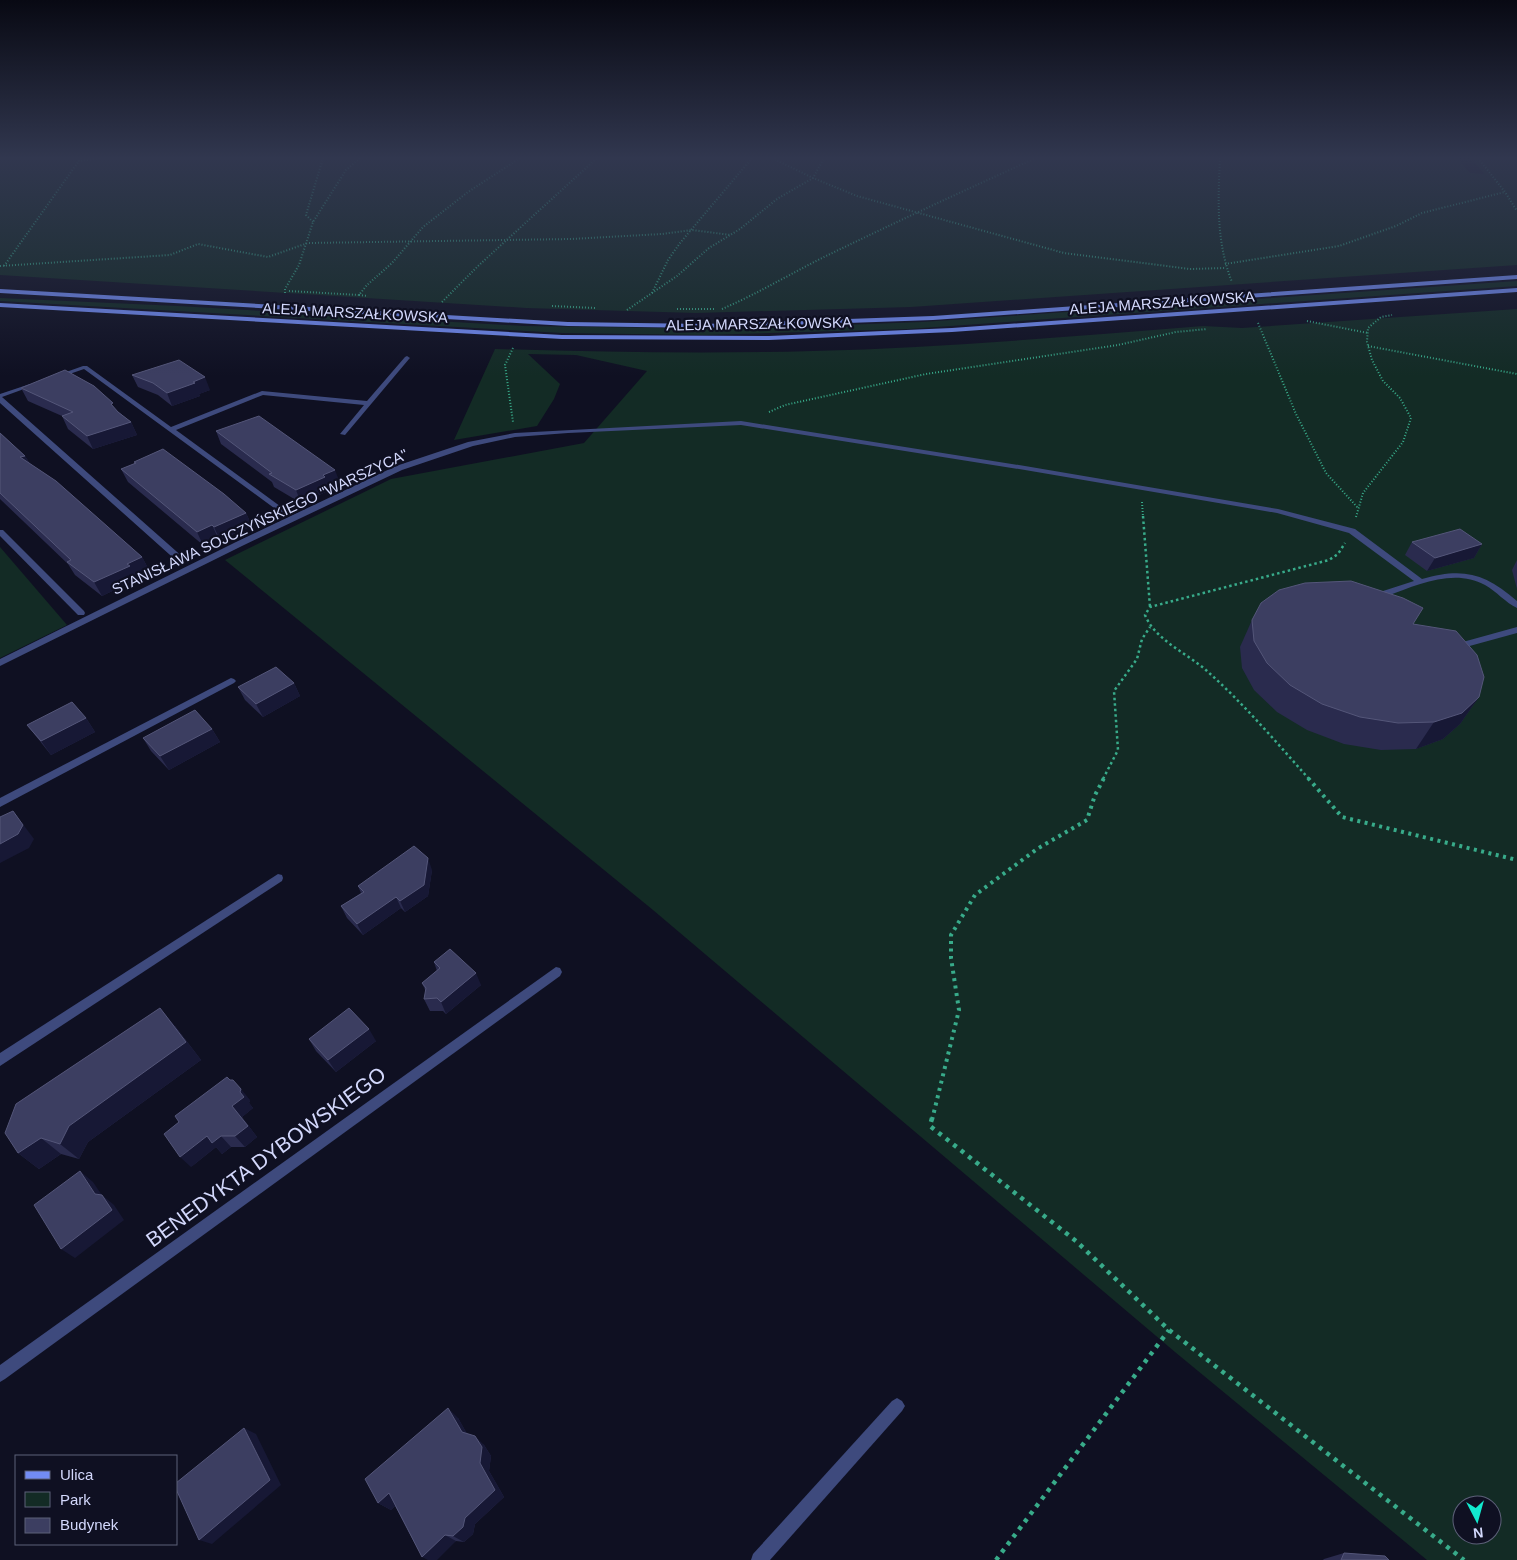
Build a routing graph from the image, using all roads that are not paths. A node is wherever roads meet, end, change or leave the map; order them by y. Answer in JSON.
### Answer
{"nodes":[{"id":1,"x":1517,"y":277,"type":"edge"},
{"id":2,"x":1517,"y":290,"type":"edge"},
{"id":3,"x":0,"y":291,"type":"edge"},
{"id":4,"x":0,"y":305,"type":"edge"},
{"id":5,"x":407,"y":358,"type":"dead end"},
{"id":6,"x":51,"y":379,"type":"edge"},
{"id":7,"x":43,"y":382,"type":"edge"},
{"id":8,"x":0,"y":398,"type":"edge"},
{"id":9,"x":369,"y":403,"type":"junction"},
{"id":10,"x":170,"y":430,"type":"junction"},
{"id":11,"x":343,"y":434,"type":"dead end"},
{"id":12,"x":285,"y":514,"type":"dead end"},
{"id":13,"x":0,"y":532,"type":"edge"},
{"id":14,"x":182,"y":561,"type":"dead end"},
{"id":15,"x":1420,"y":582,"type":"junction"},
{"id":16,"x":1517,"y":605,"type":"edge"},
{"id":17,"x":1388,"y":609,"type":"edge"},
{"id":18,"x":81,"y":613,"type":"dead end"},
{"id":19,"x":1517,"y":630,"type":"edge"},
{"id":20,"x":1443,"y":646,"type":"edge"},
{"id":21,"x":0,"y":663,"type":"edge"},
{"id":22,"x":231,"y":681,"type":"dead end"},
{"id":23,"x":0,"y":803,"type":"edge"},
{"id":24,"x":278,"y":878,"type":"dead end"},
{"id":25,"x":556,"y":972,"type":"dead end"},
{"id":26,"x":0,"y":1060,"type":"edge"},
{"id":27,"x":0,"y":1374,"type":"edge"},
{"id":28,"x":897,"y":1406,"type":"dead end"},
{"id":29,"x":759,"y":1560,"type":"edge"}],
"edges":[{"from":1,"to":3,"type":"main road","name":"ALEJA MARSZAŁKOWSKA"},
{"from":2,"to":4,"type":"main road","name":"ALEJA MARSZAŁKOWSKA"},
{"from":5,"to":9,"type":"lane"},
{"from":6,"to":10,"type":"lane"},
{"from":7,"to":8,"type":"lane"},
{"from":8,"to":14,"type":"lane"},
{"from":9,"to":10,"type":"lane"},
{"from":9,"to":11,"type":"lane"},
{"from":10,"to":12,"type":"lane"},
{"from":13,"to":18,"type":"lane"},
{"from":15,"to":16,"type":"lane"},
{"from":15,"to":17,"type":"lane"},
{"from":15,"to":21,"type":"lane","name":"STANISŁAWA SOJCZYŃSKIEGO \"WARSZYCA\""},
{"from":19,"to":20,"type":"lane"},
{"from":22,"to":23,"type":"lane"},
{"from":24,"to":26,"type":"lane"},
{"from":25,"to":27,"type":"lane","name":"BENEDYKTA DYBOWSKIEGO"},
{"from":28,"to":29,"type":"lane"}]}
